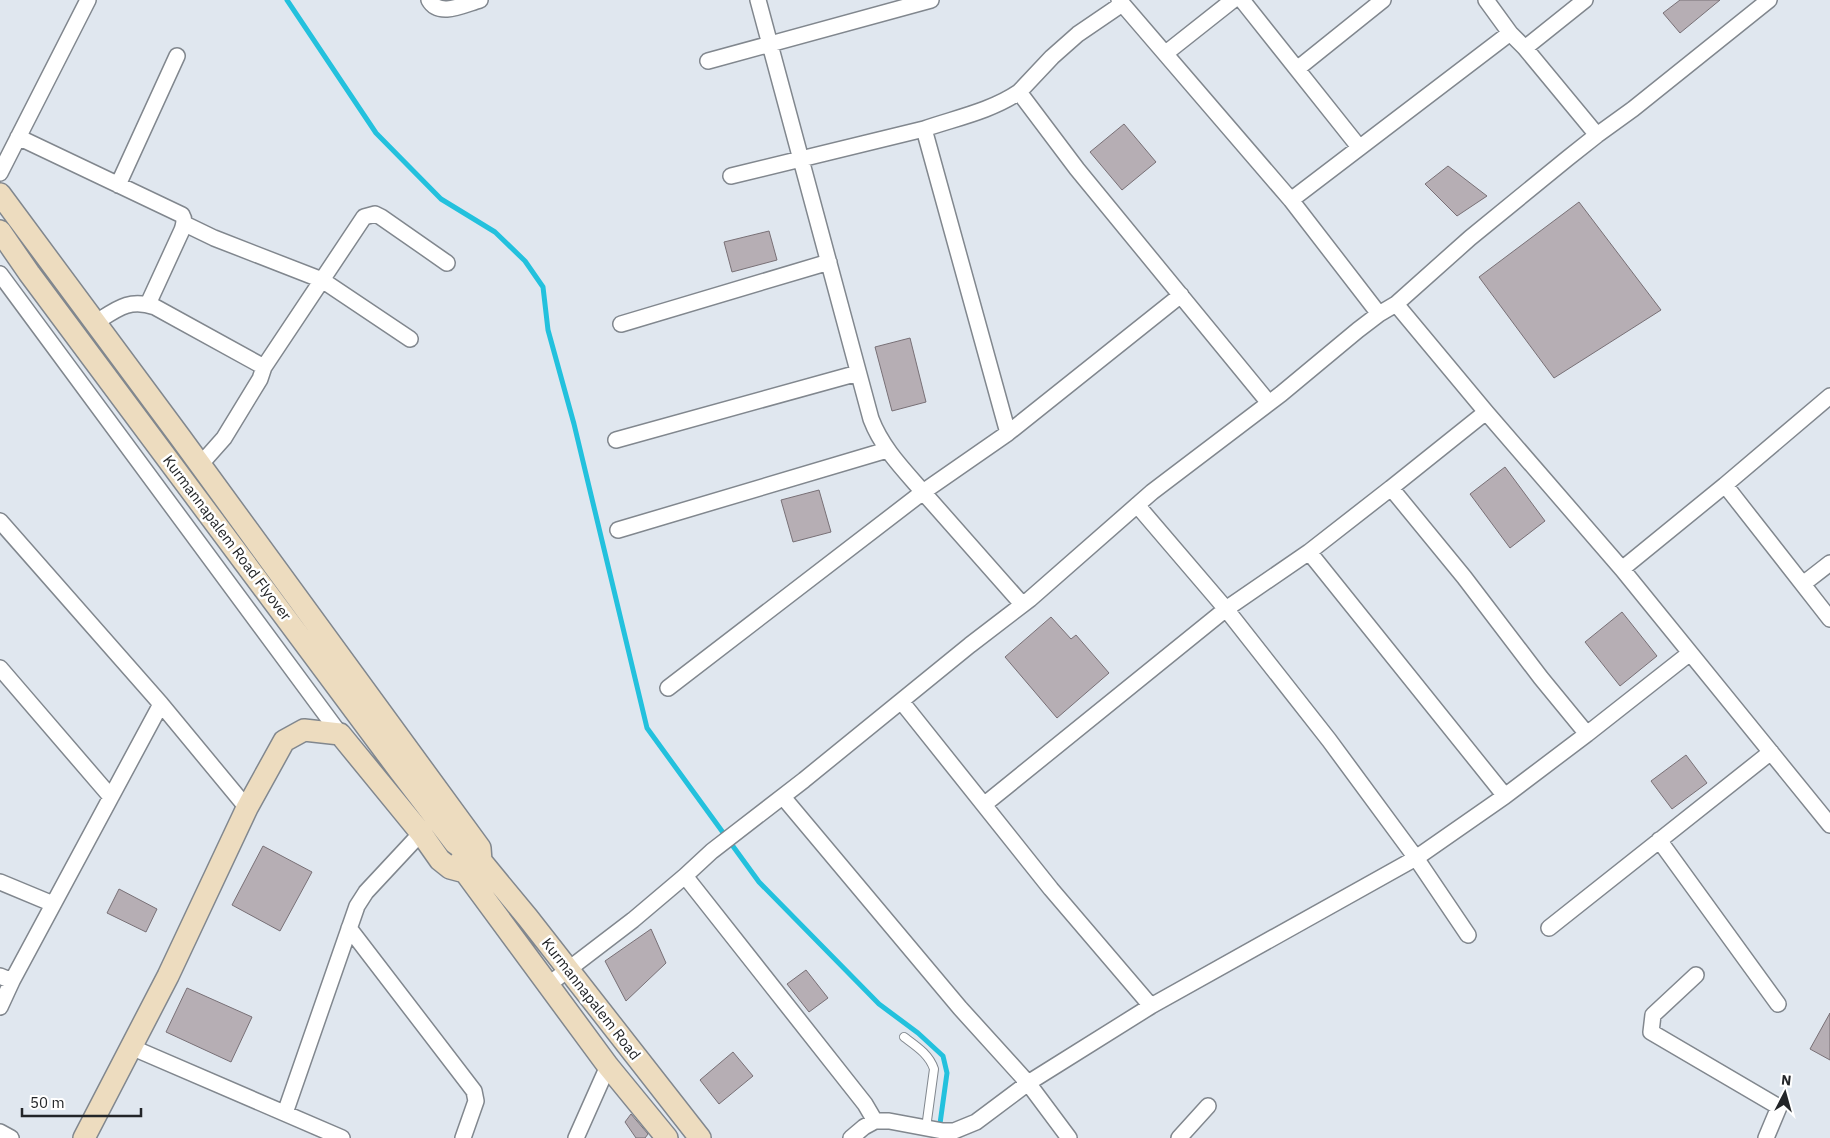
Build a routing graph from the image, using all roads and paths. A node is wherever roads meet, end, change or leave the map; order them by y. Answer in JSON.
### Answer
{"nodes":[{"id":1,"x":88,"y":0,"type":"edge"},
{"id":2,"x":429,"y":0,"type":"edge"},
{"id":3,"x":480,"y":0,"type":"edge"},
{"id":4,"x":758,"y":0,"type":"edge"},
{"id":5,"x":931,"y":0,"type":"edge"},
{"id":6,"x":1233,"y":0,"type":"edge"},
{"id":7,"x":1242,"y":0,"type":"edge"},
{"id":8,"x":1383,"y":0,"type":"edge"},
{"id":9,"x":1486,"y":0,"type":"edge"},
{"id":10,"x":1585,"y":0,"type":"edge"},
{"id":11,"x":1769,"y":0,"type":"edge"},
{"id":12,"x":1121,"y":2,"type":"edge"},
{"id":13,"x":1510,"y":33,"type":"junction"},
{"id":14,"x":770,"y":43,"type":"junction"},
{"id":15,"x":1525,"y":48,"type":"junction"},
{"id":16,"x":1166,"y":53,"type":"junction"},
{"id":17,"x":177,"y":56,"type":"dead end"},
{"id":18,"x":708,"y":61,"type":"dead end"},
{"id":19,"x":1297,"y":68,"type":"junction"},
{"id":20,"x":1019,"y":92,"type":"junction"},
{"id":21,"x":924,"y":129,"type":"junction"},
{"id":22,"x":1597,"y":134,"type":"junction"},
{"id":23,"x":18,"y":137,"type":"junction"},
{"id":24,"x":1359,"y":147,"type":"junction"},
{"id":25,"x":801,"y":158,"type":"junction"},
{"id":26,"x":0,"y":173,"type":"edge"},
{"id":27,"x":732,"y":176,"type":"dead end"},
{"id":28,"x":118,"y":186,"type":"junction"},
{"id":29,"x":0,"y":194,"type":"edge"},
{"id":30,"x":1291,"y":200,"type":"junction"},
{"id":31,"x":184,"y":224,"type":"junction"},
{"id":32,"x":0,"y":231,"type":"edge"},
{"id":33,"x":829,"y":262,"type":"junction"},
{"id":34,"x":447,"y":264,"type":"dead end"},
{"id":35,"x":0,"y":274,"type":"edge"},
{"id":36,"x":322,"y":280,"type":"junction"},
{"id":37,"x":1181,"y":295,"type":"junction"},
{"id":38,"x":148,"y":304,"type":"junction"},
{"id":39,"x":1396,"y":304,"type":"junction"},
{"id":40,"x":1379,"y":314,"type":"junction"},
{"id":41,"x":95,"y":323,"type":"junction"},
{"id":42,"x":621,"y":324,"type":"dead end"},
{"id":43,"x":410,"y":339,"type":"dead end"},
{"id":44,"x":264,"y":367,"type":"junction"},
{"id":45,"x":858,"y":373,"type":"junction"},
{"id":46,"x":1830,"y":396,"type":"edge"},
{"id":47,"x":1269,"y":403,"type":"junction"},
{"id":48,"x":1486,"y":412,"type":"junction"},
{"id":49,"x":1008,"y":433,"type":"junction"},
{"id":50,"x":616,"y":440,"type":"dead end"},
{"id":51,"x":886,"y":450,"type":"junction"},
{"id":52,"x":200,"y":465,"type":"junction"},
{"id":53,"x":1724,"y":485,"type":"junction"},
{"id":54,"x":1391,"y":488,"type":"junction"},
{"id":55,"x":923,"y":492,"type":"junction"},
{"id":56,"x":1137,"y":505,"type":"junction"},
{"id":57,"x":0,"y":521,"type":"edge"},
{"id":58,"x":618,"y":530,"type":"dead end"},
{"id":59,"x":1309,"y":552,"type":"junction"},
{"id":60,"x":1830,"y":563,"type":"edge"},
{"id":61,"x":1622,"y":569,"type":"junction"},
{"id":62,"x":1803,"y":584,"type":"junction"},
{"id":63,"x":1022,"y":604,"type":"junction"},
{"id":64,"x":1226,"y":609,"type":"junction"},
{"id":65,"x":1830,"y":619,"type":"edge"},
{"id":66,"x":1690,"y":653,"type":"junction"},
{"id":67,"x":0,"y":668,"type":"edge"},
{"id":68,"x":668,"y":688,"type":"dead end"},
{"id":69,"x":900,"y":701,"type":"junction"},
{"id":70,"x":161,"y":704,"type":"junction"},
{"id":71,"x":340,"y":734,"type":"junction"},
{"id":72,"x":1587,"y":734,"type":"junction"},
{"id":73,"x":1771,"y":752,"type":"junction"},
{"id":74,"x":1506,"y":796,"type":"junction"},
{"id":75,"x":111,"y":797,"type":"junction"},
{"id":76,"x":783,"y":797,"type":"junction"},
{"id":77,"x":985,"y":804,"type":"junction"},
{"id":78,"x":247,"y":808,"type":"junction"},
{"id":79,"x":1830,"y":825,"type":"edge"},
{"id":80,"x":421,"y":833,"type":"junction"},
{"id":81,"x":1659,"y":840,"type":"junction"},
{"id":82,"x":1416,"y":858,"type":"junction"},
{"id":83,"x":473,"y":867,"type":"junction"},
{"id":84,"x":685,"y":876,"type":"junction"},
{"id":85,"x":0,"y":882,"type":"edge"},
{"id":86,"x":53,"y":904,"type":"junction"},
{"id":87,"x":349,"y":928,"type":"junction"},
{"id":88,"x":1549,"y":928,"type":"dead end"},
{"id":89,"x":1468,"y":935,"type":"dead end"},
{"id":90,"x":569,"y":970,"type":"junction"},
{"id":91,"x":1696,"y":975,"type":"dead end"},
{"id":92,"x":6,"y":978,"type":"edge"},
{"id":93,"x":548,"y":985,"type":"junction"},
{"id":94,"x":1778,"y":1004,"type":"dead end"},
{"id":95,"x":1152,"y":1006,"type":"junction"},
{"id":96,"x":0,"y":1007,"type":"edge"},
{"id":97,"x":904,"y":1037,"type":"dead end"},
{"id":98,"x":130,"y":1047,"type":"junction"},
{"id":99,"x":608,"y":1066,"type":"junction"},
{"id":100,"x":1028,"y":1083,"type":"junction"},
{"id":101,"x":1208,"y":1106,"type":"dead end"},
{"id":102,"x":284,"y":1114,"type":"junction"},
{"id":103,"x":875,"y":1121,"type":"junction"},
{"id":104,"x":0,"y":1132,"type":"edge"},
{"id":105,"x":944,"y":1132,"type":"edge"},
{"id":106,"x":11,"y":1138,"type":"edge"},
{"id":107,"x":84,"y":1138,"type":"edge"},
{"id":108,"x":342,"y":1138,"type":"edge"},
{"id":109,"x":463,"y":1138,"type":"edge"},
{"id":110,"x":576,"y":1138,"type":"edge"},
{"id":111,"x":667,"y":1138,"type":"edge"},
{"id":112,"x":700,"y":1138,"type":"edge"},
{"id":113,"x":851,"y":1138,"type":"edge"},
{"id":114,"x":1069,"y":1138,"type":"edge"},
{"id":115,"x":1179,"y":1138,"type":"edge"},
{"id":116,"x":1766,"y":1138,"type":"edge"}],
"edges":[{"from":1,"to":23,"type":"street"},
{"from":2,"to":3,"type":"street"},
{"from":4,"to":14,"type":"street"},
{"from":5,"to":14,"type":"street"},
{"from":6,"to":16,"type":"street"},
{"from":7,"to":19,"type":"street"},
{"from":8,"to":19,"type":"street"},
{"from":9,"to":13,"type":"street"},
{"from":10,"to":15,"type":"street"},
{"from":11,"to":22,"type":"street"},
{"from":12,"to":16,"type":"street"},
{"from":12,"to":20,"type":"street"},
{"from":13,"to":15,"type":"street"},
{"from":13,"to":24,"type":"street"},
{"from":14,"to":18,"type":"street"},
{"from":14,"to":25,"type":"street"},
{"from":15,"to":22,"type":"street"},
{"from":16,"to":30,"type":"street"},
{"from":17,"to":28,"type":"street"},
{"from":19,"to":24,"type":"street"},
{"from":20,"to":21,"type":"street"},
{"from":20,"to":37,"type":"street"},
{"from":21,"to":25,"type":"street"},
{"from":21,"to":49,"type":"street"},
{"from":22,"to":39,"type":"street"},
{"from":23,"to":26,"type":"street"},
{"from":23,"to":28,"type":"street"},
{"from":24,"to":30,"type":"street"},
{"from":25,"to":27,"type":"street"},
{"from":25,"to":33,"type":"street"},
{"from":28,"to":31,"type":"street"},
{"from":29,"to":41,"type":"street"},
{"from":30,"to":40,"type":"street"},
{"from":31,"to":36,"type":"street"},
{"from":31,"to":38,"type":"street"},
{"from":32,"to":83,"type":"street","name":"Kurmannapalem Road Flyover"},
{"from":33,"to":42,"type":"street"},
{"from":33,"to":45,"type":"street"},
{"from":34,"to":36,"type":"street"},
{"from":35,"to":71,"type":"street"},
{"from":36,"to":43,"type":"street"},
{"from":36,"to":44,"type":"street"},
{"from":37,"to":47,"type":"street"},
{"from":37,"to":49,"type":"street"},
{"from":38,"to":41,"type":"street"},
{"from":38,"to":44,"type":"street"},
{"from":39,"to":40,"type":"street"},
{"from":39,"to":48,"type":"street"},
{"from":40,"to":47,"type":"street"},
{"from":41,"to":52,"type":"street"},
{"from":44,"to":52,"type":"street"},
{"from":45,"to":50,"type":"street"},
{"from":45,"to":51,"type":"street"},
{"from":46,"to":53,"type":"street"},
{"from":47,"to":56,"type":"street"},
{"from":48,"to":54,"type":"street"},
{"from":48,"to":61,"type":"street"},
{"from":49,"to":55,"type":"street"},
{"from":51,"to":55,"type":"street"},
{"from":51,"to":58,"type":"street"},
{"from":52,"to":83,"type":"street"},
{"from":53,"to":61,"type":"street"},
{"from":53,"to":62,"type":"street"},
{"from":54,"to":59,"type":"street"},
{"from":54,"to":72,"type":"street"},
{"from":55,"to":63,"type":"street"},
{"from":55,"to":68,"type":"street"},
{"from":56,"to":63,"type":"street"},
{"from":56,"to":64,"type":"street"},
{"from":57,"to":70,"type":"street"},
{"from":59,"to":64,"type":"street"},
{"from":59,"to":74,"type":"street"},
{"from":60,"to":62,"type":"street"},
{"from":61,"to":66,"type":"street"},
{"from":62,"to":65,"type":"street"},
{"from":63,"to":69,"type":"street"},
{"from":64,"to":77,"type":"street"},
{"from":64,"to":82,"type":"street"},
{"from":66,"to":72,"type":"street"},
{"from":66,"to":73,"type":"street"},
{"from":67,"to":75,"type":"street"},
{"from":69,"to":76,"type":"street"},
{"from":69,"to":77,"type":"street"},
{"from":70,"to":75,"type":"street"},
{"from":70,"to":78,"type":"street"},
{"from":71,"to":78,"type":"street"},
{"from":71,"to":80,"type":"street"},
{"from":72,"to":74,"type":"street"},
{"from":73,"to":79,"type":"street"},
{"from":73,"to":81,"type":"street"},
{"from":74,"to":82,"type":"street"},
{"from":75,"to":86,"type":"street"},
{"from":76,"to":84,"type":"street"},
{"from":76,"to":100,"type":"street"},
{"from":77,"to":95,"type":"street"},
{"from":78,"to":98,"type":"street"},
{"from":80,"to":83,"type":"street"},
{"from":80,"to":87,"type":"street"},
{"from":81,"to":88,"type":"street"},
{"from":81,"to":94,"type":"street"},
{"from":82,"to":89,"type":"street"},
{"from":82,"to":95,"type":"street"},
{"from":83,"to":90,"type":"street","name":"Kurmannapalem Road"},
{"from":83,"to":93,"type":"street","name":"Kurmannapalem Road"},
{"from":84,"to":90,"type":"street"},
{"from":84,"to":103,"type":"street"},
{"from":85,"to":86,"type":"street"},
{"from":86,"to":92,"type":"street"},
{"from":87,"to":102,"type":"street"},
{"from":87,"to":109,"type":"street"},
{"from":90,"to":93,"type":"street"},
{"from":90,"to":112,"type":"street","name":"Kurmannapalem Road"},
{"from":91,"to":116,"type":"street"},
{"from":92,"to":96,"type":"street"},
{"from":93,"to":99,"type":"street","name":"Kurmannapalem Road"},
{"from":95,"to":100,"type":"street"},
{"from":97,"to":105,"type":"lane"},
{"from":98,"to":102,"type":"street"},
{"from":98,"to":107,"type":"street"},
{"from":99,"to":110,"type":"street"},
{"from":99,"to":111,"type":"street","name":"Kurmannapalem Road"},
{"from":100,"to":105,"type":"street"},
{"from":100,"to":114,"type":"street"},
{"from":101,"to":115,"type":"street"},
{"from":102,"to":108,"type":"street"},
{"from":103,"to":105,"type":"street"},
{"from":103,"to":113,"type":"street"},
{"from":104,"to":106,"type":"street"}]}
